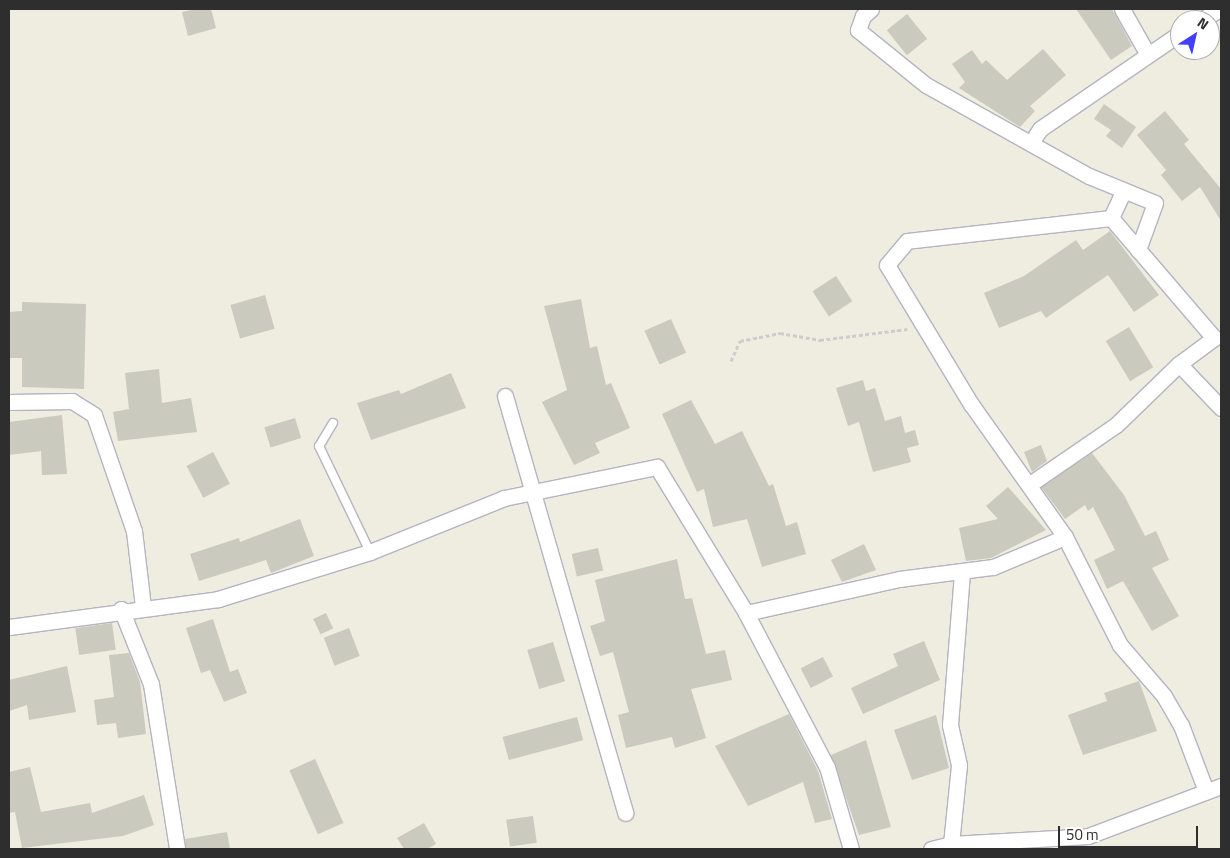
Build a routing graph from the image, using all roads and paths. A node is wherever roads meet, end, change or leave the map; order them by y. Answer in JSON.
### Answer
{"nodes":[{"id":1,"x":871,"y":9,"type":"edge"},
{"id":2,"x":1122,"y":9,"type":"edge"},
{"id":3,"x":1170,"y":39,"type":"edge"},
{"id":4,"x":1147,"y":53,"type":"junction"},
{"id":5,"x":1032,"y":141,"type":"junction"},
{"id":6,"x":1123,"y":192,"type":"junction"},
{"id":7,"x":1111,"y":218,"type":"junction"},
{"id":8,"x":1138,"y":250,"type":"junction"},
{"id":9,"x":923,"y":327,"type":"junction"},
{"id":10,"x":1218,"y":336,"type":"edge"},
{"id":11,"x":731,"y":361,"type":"dead end"},
{"id":12,"x":1179,"y":364,"type":"junction"},
{"id":13,"x":505,"y":396,"type":"dead end"},
{"id":14,"x":9,"y":402,"type":"edge"},
{"id":15,"x":1221,"y":408,"type":"edge"},
{"id":16,"x":333,"y":423,"type":"dead end"},
{"id":17,"x":1030,"y":484,"type":"junction"},
{"id":18,"x":532,"y":492,"type":"junction"},
{"id":19,"x":1065,"y":537,"type":"junction"},
{"id":20,"x":370,"y":552,"type":"junction"},
{"id":21,"x":962,"y":571,"type":"junction"},
{"id":22,"x":143,"y":606,"type":"junction"},
{"id":23,"x":121,"y":609,"type":"junction"},
{"id":24,"x":746,"y":613,"type":"junction"},
{"id":25,"x":9,"y":627,"type":"edge"},
{"id":26,"x":1221,"y":786,"type":"edge"},
{"id":27,"x":1206,"y":791,"type":"junction"},
{"id":28,"x":624,"y":813,"type":"dead end"},
{"id":29,"x":1090,"y":843,"type":"edge"},
{"id":30,"x":951,"y":844,"type":"junction"},
{"id":31,"x":177,"y":849,"type":"edge"},
{"id":32,"x":851,"y":849,"type":"edge"},
{"id":33,"x":930,"y":849,"type":"edge"}],
"edges":[{"from":1,"to":5,"type":"street"},
{"from":2,"to":4,"type":"street"},
{"from":3,"to":4,"type":"street"},
{"from":4,"to":5,"type":"street"},
{"from":5,"to":6,"type":"street"},
{"from":6,"to":7,"type":"street"},
{"from":6,"to":8,"type":"street"},
{"from":7,"to":8,"type":"street"},
{"from":7,"to":9,"type":"street"},
{"from":8,"to":10,"type":"street"},
{"from":9,"to":11,"type":"path"},
{"from":9,"to":17,"type":"street"},
{"from":10,"to":12,"type":"street"},
{"from":12,"to":15,"type":"street"},
{"from":12,"to":17,"type":"street"},
{"from":13,"to":18,"type":"street"},
{"from":14,"to":22,"type":"street"},
{"from":16,"to":20,"type":"lane"},
{"from":17,"to":19,"type":"street"},
{"from":18,"to":20,"type":"street"},
{"from":18,"to":24,"type":"street"},
{"from":18,"to":28,"type":"street"},
{"from":19,"to":21,"type":"street"},
{"from":19,"to":27,"type":"street"},
{"from":20,"to":22,"type":"street"},
{"from":21,"to":24,"type":"street"},
{"from":21,"to":30,"type":"street"},
{"from":22,"to":23,"type":"street"},
{"from":23,"to":25,"type":"street"},
{"from":23,"to":31,"type":"street"},
{"from":24,"to":32,"type":"street"},
{"from":26,"to":27,"type":"street"},
{"from":27,"to":29,"type":"street"},
{"from":29,"to":30,"type":"street"},
{"from":30,"to":33,"type":"street"}]}
